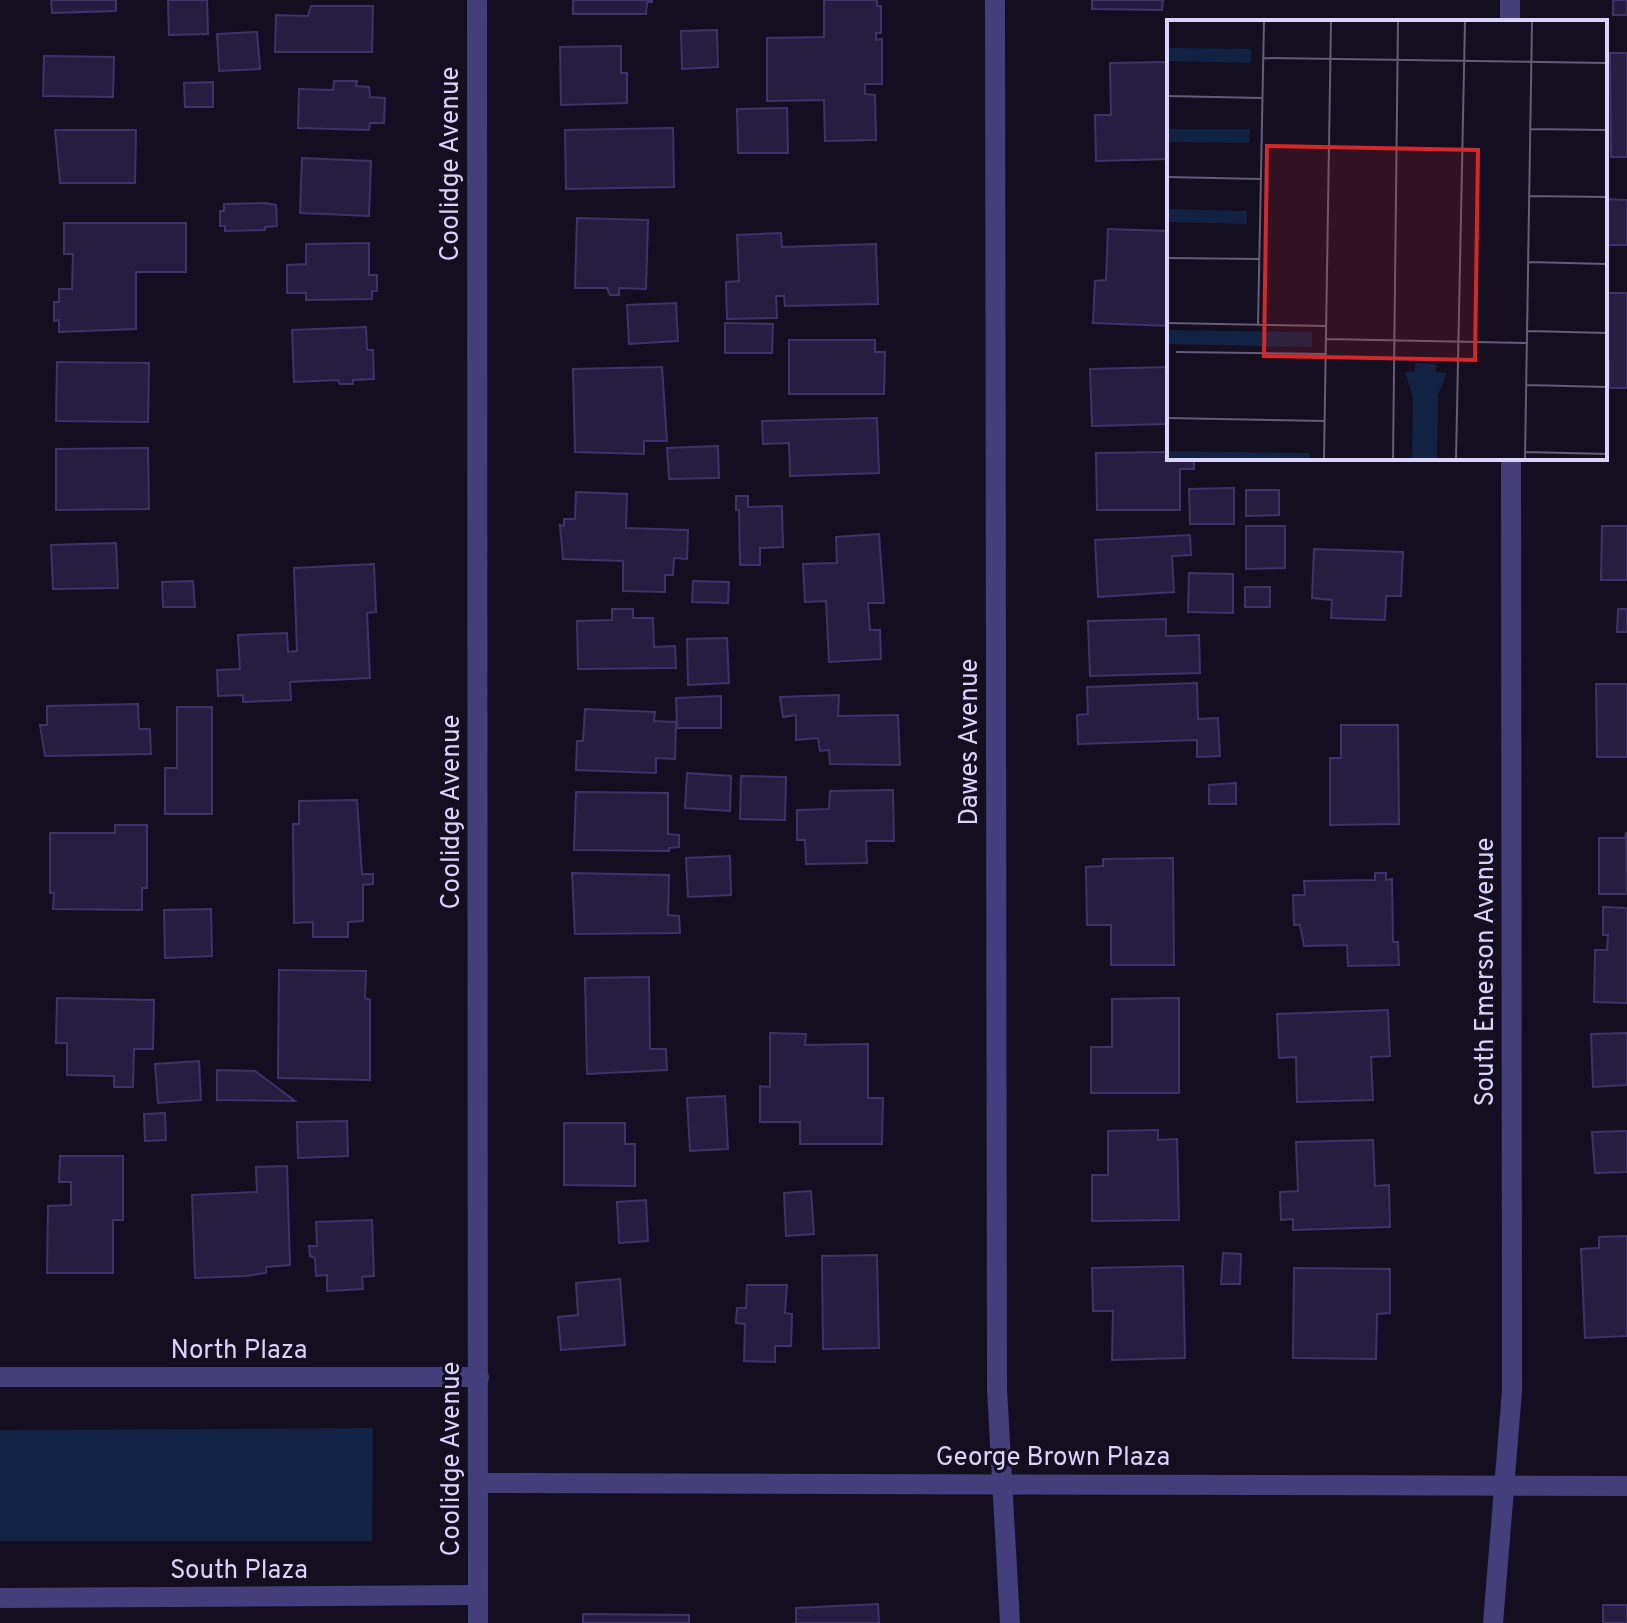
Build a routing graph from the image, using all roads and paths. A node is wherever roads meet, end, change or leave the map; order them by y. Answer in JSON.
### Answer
{"nodes":[{"id":1,"x":477,"y":0,"type":"edge"},
{"id":2,"x":995,"y":0,"type":"edge"},
{"id":3,"x":1511,"y":460,"type":"edge"},
{"id":4,"x":0,"y":1377,"type":"edge"},
{"id":5,"x":479,"y":1377,"type":"junction"},
{"id":6,"x":478,"y":1483,"type":"junction"},
{"id":7,"x":1004,"y":1484,"type":"junction"},
{"id":8,"x":1504,"y":1486,"type":"junction"},
{"id":9,"x":1627,"y":1486,"type":"edge"},
{"id":10,"x":478,"y":1595,"type":"junction"},
{"id":11,"x":0,"y":1598,"type":"edge"},
{"id":12,"x":478,"y":1623,"type":"edge"},
{"id":13,"x":1010,"y":1623,"type":"edge"},
{"id":14,"x":1493,"y":1623,"type":"edge"}],
"edges":[{"from":1,"to":5,"type":"street","name":"Coolidge Avenue"},
{"from":2,"to":7,"type":"street","name":"Dawes Avenue"},
{"from":3,"to":8,"type":"street","name":"South Emerson Avenue"},
{"from":4,"to":5,"type":"street","name":"North Plaza"},
{"from":5,"to":6,"type":"street","name":"Coolidge Avenue"},
{"from":6,"to":7,"type":"street","name":"George Brown Plaza"},
{"from":6,"to":10,"type":"street","name":"Coolidge Avenue"},
{"from":7,"to":8,"type":"street","name":"George Brown Plaza"},
{"from":7,"to":13,"type":"street","name":"Dawes Avenue"},
{"from":8,"to":9,"type":"street","name":"George Brown Plaza"},
{"from":8,"to":14,"type":"street","name":"South Emerson Avenue"},
{"from":10,"to":11,"type":"street","name":"South Plaza"},
{"from":10,"to":12,"type":"street","name":"Coolidge Avenue"}]}
